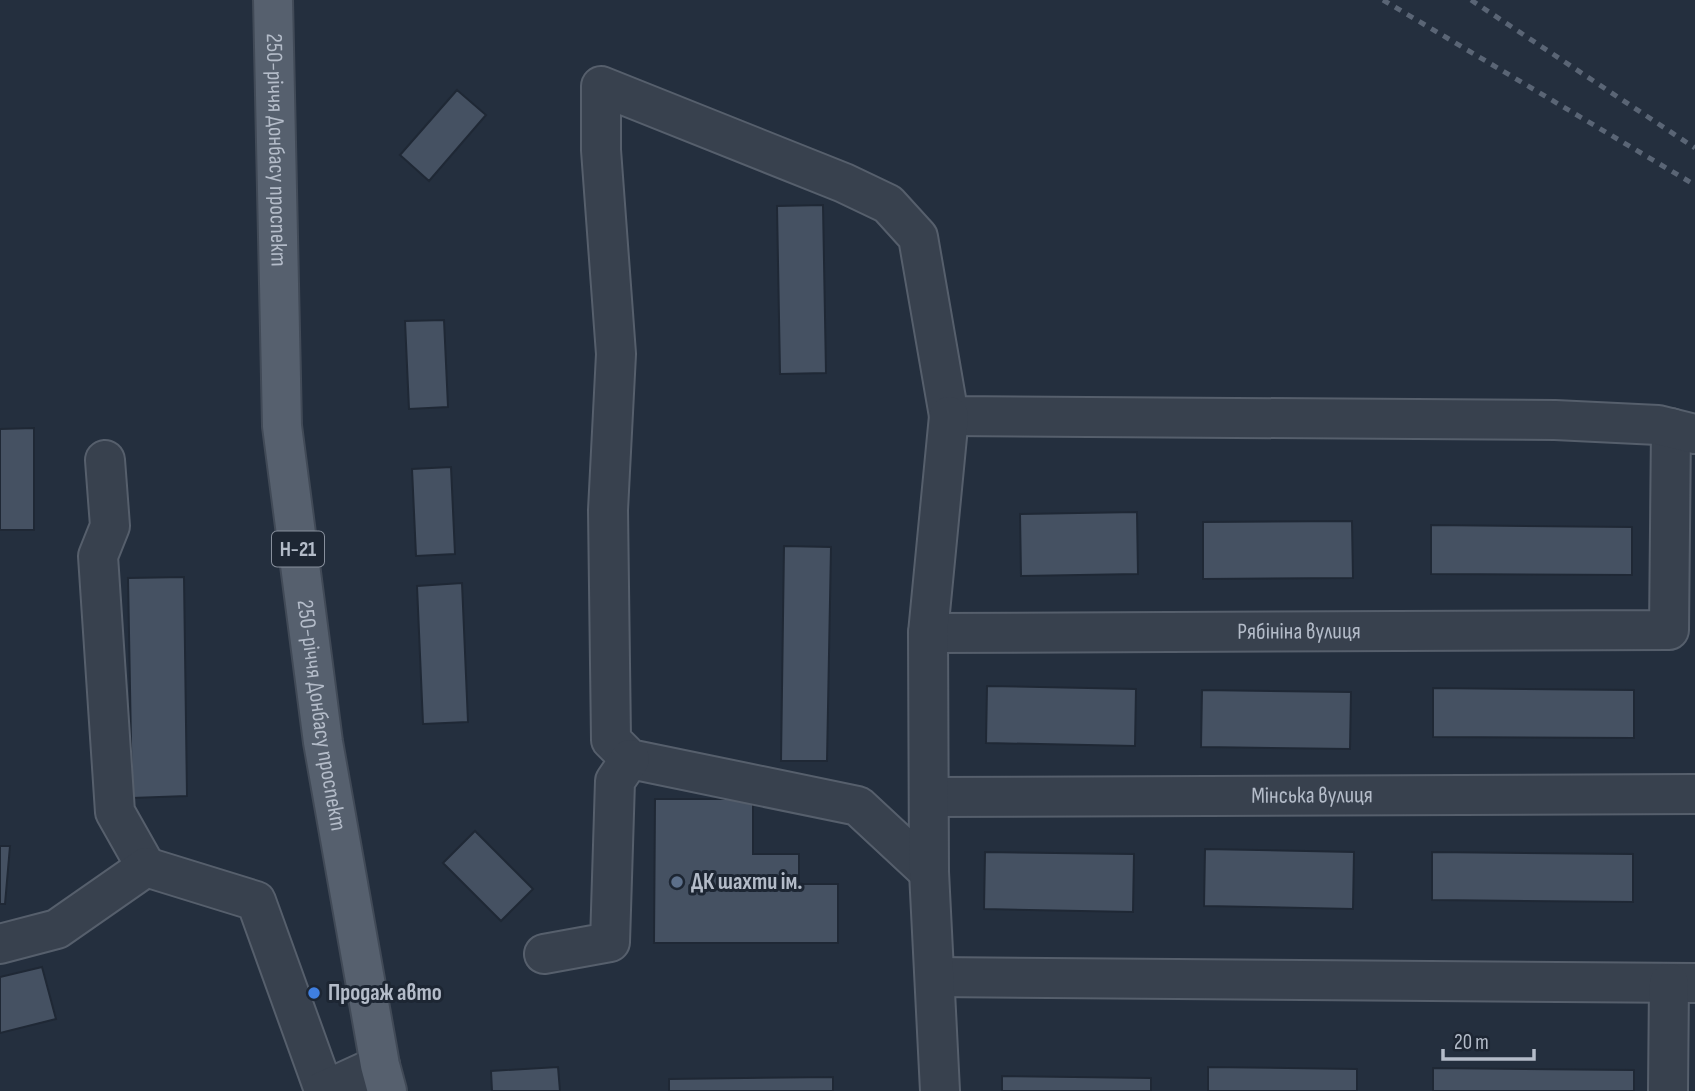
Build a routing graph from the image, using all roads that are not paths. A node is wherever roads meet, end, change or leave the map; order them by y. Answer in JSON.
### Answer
{"nodes":[{"id":1,"x":273,"y":0,"type":"edge"},
{"id":2,"x":949,"y":416,"type":"junction"},
{"id":3,"x":1683,"y":431,"type":"edge"},
{"id":4,"x":105,"y":460,"type":"dead end"},
{"id":5,"x":928,"y":633,"type":"junction"},
{"id":6,"x":630,"y":759,"type":"junction"},
{"id":7,"x":1695,"y":794,"type":"edge"},
{"id":8,"x":929,"y":797,"type":"junction"},
{"id":9,"x":146,"y":867,"type":"junction"},
{"id":10,"x":929,"y":872,"type":"junction"},
{"id":11,"x":0,"y":944,"type":"edge"},
{"id":12,"x":544,"y":954,"type":"dead end"},
{"id":13,"x":935,"y":977,"type":"junction"},
{"id":14,"x":1682,"y":983,"type":"edge"},
{"id":15,"x":383,"y":1078,"type":"edge"},
{"id":16,"x":323,"y":1091,"type":"edge"},
{"id":17,"x":940,"y":1091,"type":"edge"},
{"id":18,"x":1668,"y":1091,"type":"edge"}],
"edges":[{"from":1,"to":15,"type":"main road","name":"250-річчя Донбасу проспект","number":"Н-21"},
{"from":2,"to":3,"type":"street"},
{"from":2,"to":5,"type":"street"},
{"from":2,"to":6,"type":"street"},
{"from":3,"to":5,"type":"street","name":"Рябініна вулиця"},
{"from":4,"to":9,"type":"street"},
{"from":5,"to":8,"type":"street"},
{"from":6,"to":10,"type":"street"},
{"from":6,"to":12,"type":"street"},
{"from":7,"to":8,"type":"street","name":"Мінська вулиця"},
{"from":8,"to":10,"type":"street"},
{"from":9,"to":11,"type":"street"},
{"from":9,"to":16,"type":"street"},
{"from":10,"to":13,"type":"street"},
{"from":13,"to":14,"type":"street"},
{"from":13,"to":17,"type":"street"},
{"from":14,"to":18,"type":"street"},
{"from":15,"to":16,"type":"street"}]}
